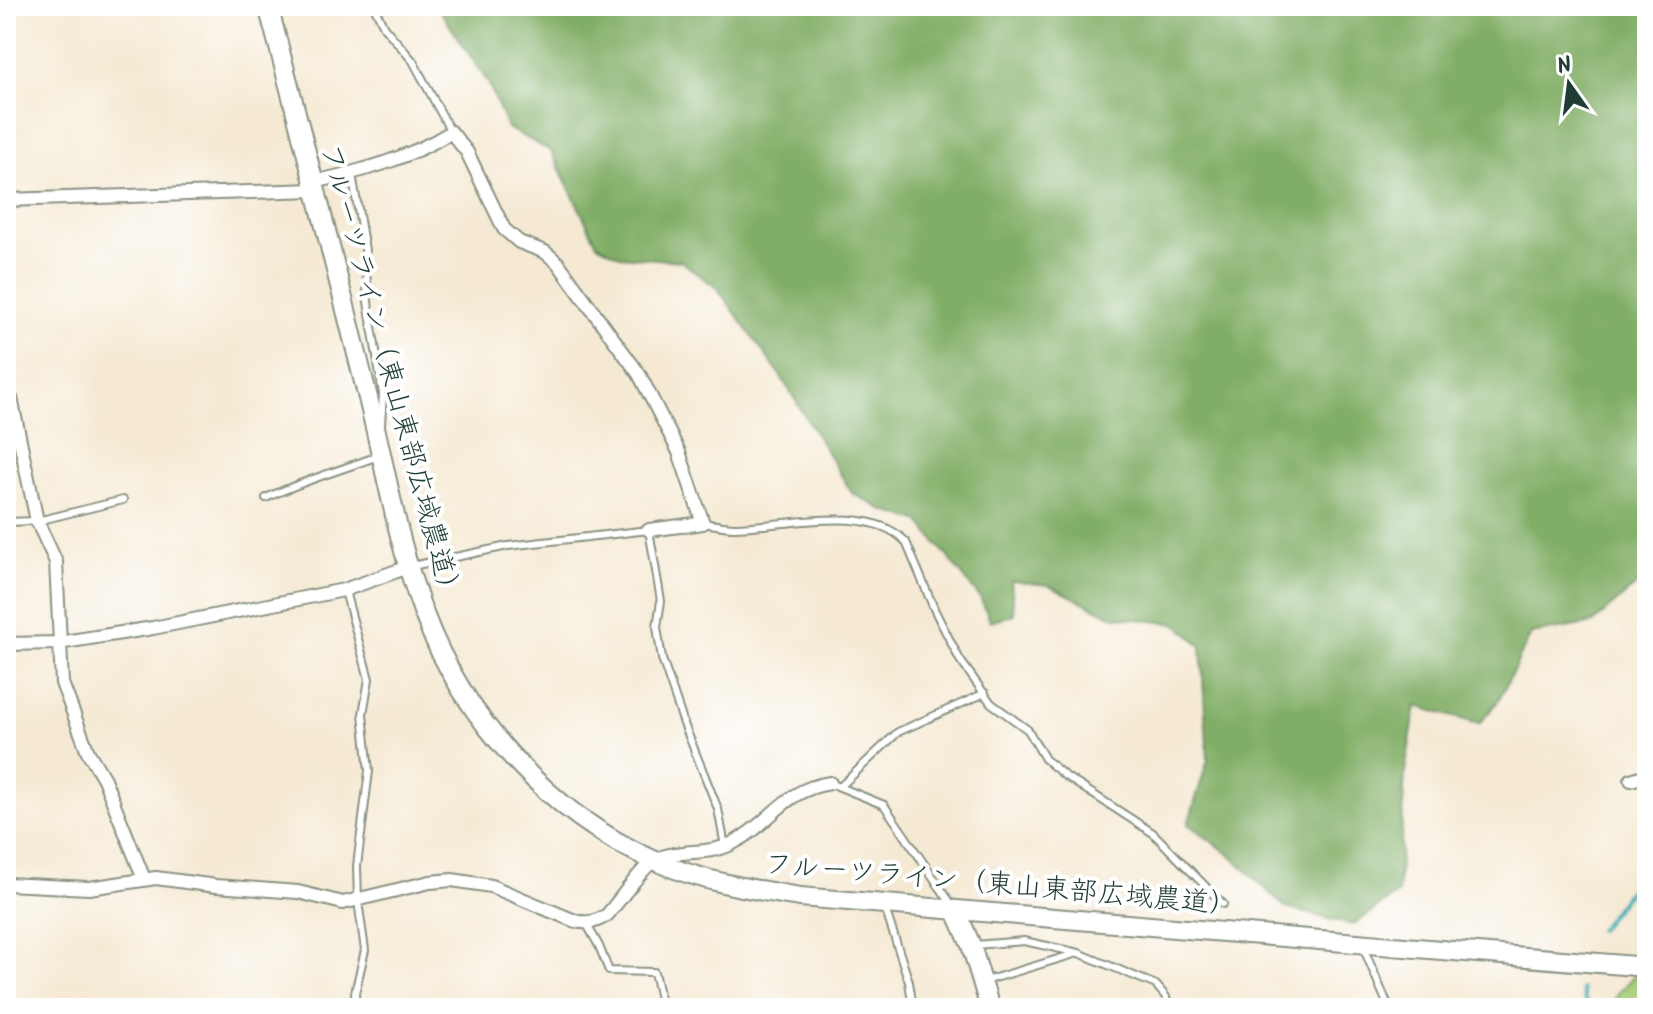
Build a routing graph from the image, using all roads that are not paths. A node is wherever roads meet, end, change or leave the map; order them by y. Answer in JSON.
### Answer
{"nodes":[{"id":1,"x":268,"y":6,"type":"edge"},
{"id":2,"x":374,"y":6,"type":"edge"},
{"id":3,"x":451,"y":132,"type":"junction"},
{"id":4,"x":352,"y":173,"type":"junction"},
{"id":5,"x":315,"y":186,"type":"junction"},
{"id":6,"x":6,"y":200,"type":"edge"},
{"id":7,"x":6,"y":392,"type":"edge"},
{"id":8,"x":376,"y":429,"type":"junction"},
{"id":9,"x":382,"y":454,"type":"junction"},
{"id":10,"x":266,"y":498,"type":"dead end"},
{"id":11,"x":123,"y":500,"type":"dead end"},
{"id":12,"x":37,"y":521,"type":"junction"},
{"id":13,"x":6,"y":522,"type":"edge"},
{"id":14,"x":703,"y":523,"type":"junction"},
{"id":15,"x":649,"y":530,"type":"junction"},
{"id":16,"x":408,"y":567,"type":"junction"},
{"id":17,"x":344,"y":590,"type":"junction"},
{"id":18,"x":58,"y":643,"type":"junction"},
{"id":19,"x":6,"y":644,"type":"edge"},
{"id":20,"x":985,"y":693,"type":"junction"},
{"id":21,"x":1647,"y":775,"type":"edge"},
{"id":22,"x":1631,"y":780,"type":"dead end"},
{"id":23,"x":835,"y":785,"type":"junction"},
{"id":24,"x":725,"y":846,"type":"junction"},
{"id":25,"x":653,"y":860,"type":"junction"},
{"id":26,"x":144,"y":879,"type":"junction"},
{"id":27,"x":6,"y":884,"type":"edge"},
{"id":28,"x":358,"y":901,"type":"junction"},
{"id":29,"x":884,"y":904,"type":"junction"},
{"id":30,"x":1223,"y":904,"type":"dead end"},
{"id":31,"x":956,"y":911,"type":"junction"},
{"id":32,"x":586,"y":923,"type":"junction"},
{"id":33,"x":1361,"y":943,"type":"junction"},
{"id":34,"x":971,"y":945,"type":"junction"},
{"id":35,"x":1079,"y":953,"type":"junction"},
{"id":36,"x":1647,"y":967,"type":"edge"},
{"id":37,"x":982,"y":982,"type":"junction"},
{"id":38,"x":356,"y":1008,"type":"edge"},
{"id":39,"x":662,"y":1008,"type":"edge"},
{"id":40,"x":913,"y":1008,"type":"edge"},
{"id":41,"x":990,"y":1008,"type":"edge"},
{"id":42,"x":1168,"y":1008,"type":"edge"},
{"id":43,"x":1389,"y":1008,"type":"edge"}],
"edges":[{"from":1,"to":5,"type":"street","name":"フルーツライン（東山東部広域農道）"},
{"from":2,"to":3,"type":"lane"},
{"from":3,"to":4,"type":"street"},
{"from":3,"to":14,"type":"street"},
{"from":4,"to":5,"type":"street"},
{"from":4,"to":8,"type":"lane"},
{"from":5,"to":6,"type":"street"},
{"from":5,"to":8,"type":"street","name":"フルーツライン（東山東部広域農道）"},
{"from":7,"to":12,"type":"street"},
{"from":8,"to":9,"type":"street","name":"フルーツライン（東山東部広域農道）"},
{"from":9,"to":10,"type":"lane"},
{"from":9,"to":16,"type":"street","name":"フルーツライン（東山東部広域農道）"},
{"from":11,"to":12,"type":"lane"},
{"from":12,"to":13,"type":"lane"},
{"from":12,"to":18,"type":"street"},
{"from":14,"to":15,"type":"street"},
{"from":14,"to":20,"type":"lane"},
{"from":15,"to":16,"type":"lane"},
{"from":15,"to":24,"type":"lane"},
{"from":16,"to":17,"type":"street"},
{"from":16,"to":25,"type":"street","name":"フルーツライン（東山東部広域農道）"},
{"from":17,"to":18,"type":"street"},
{"from":17,"to":28,"type":"lane"},
{"from":18,"to":19,"type":"street"},
{"from":18,"to":26,"type":"street"},
{"from":20,"to":23,"type":"lane"},
{"from":20,"to":30,"type":"lane"},
{"from":21,"to":22,"type":"street"},
{"from":23,"to":24,"type":"street"},
{"from":23,"to":31,"type":"lane"},
{"from":24,"to":25,"type":"street"},
{"from":25,"to":29,"type":"street","name":"フルーツライン（東山東部広域農道）"},
{"from":25,"to":32,"type":"street"},
{"from":26,"to":27,"type":"street"},
{"from":26,"to":28,"type":"street"},
{"from":28,"to":32,"type":"street"},
{"from":28,"to":38,"type":"lane"},
{"from":29,"to":31,"type":"street","name":"フルーツライン（東山東部広域農道）"},
{"from":29,"to":40,"type":"lane"},
{"from":31,"to":33,"type":"street","name":"フルーツライン（東山東部広域農道）"},
{"from":31,"to":34,"type":"street"},
{"from":32,"to":39,"type":"lane"},
{"from":33,"to":36,"type":"street","name":"フルーツライン（東山東部広域農道）"},
{"from":33,"to":43,"type":"lane"},
{"from":34,"to":35,"type":"lane"},
{"from":34,"to":37,"type":"street"},
{"from":35,"to":37,"type":"lane"},
{"from":35,"to":42,"type":"lane"},
{"from":37,"to":41,"type":"street"}]}
